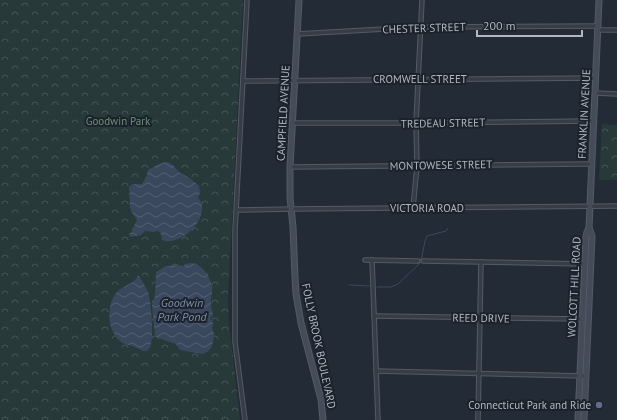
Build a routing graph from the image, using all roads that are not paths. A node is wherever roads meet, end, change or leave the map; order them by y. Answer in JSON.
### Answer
{"nodes":[{"id":1,"x":247,"y":0,"type":"edge"},
{"id":2,"x":299,"y":0,"type":"edge"},
{"id":3,"x":422,"y":0,"type":"edge"},
{"id":4,"x":599,"y":0,"type":"edge"},
{"id":5,"x":420,"y":27,"type":"junction"},
{"id":6,"x":598,"y":28,"type":"junction"},
{"id":7,"x":617,"y":30,"type":"edge"},
{"id":8,"x":297,"y":34,"type":"junction"},
{"id":9,"x":596,"y":78,"type":"junction"},
{"id":10,"x":418,"y":79,"type":"junction"},
{"id":11,"x":295,"y":80,"type":"junction"},
{"id":12,"x":244,"y":81,"type":"junction"},
{"id":13,"x":595,"y":93,"type":"junction"},
{"id":14,"x":617,"y":94,"type":"edge"},
{"id":15,"x":594,"y":121,"type":"junction"},
{"id":16,"x":293,"y":123,"type":"junction"},
{"id":17,"x":416,"y":123,"type":"junction"},
{"id":18,"x":592,"y":164,"type":"junction"},
{"id":19,"x":290,"y":166,"type":"junction"},
{"id":20,"x":417,"y":166,"type":"junction"},
{"id":21,"x":590,"y":206,"type":"junction"},
{"id":22,"x":617,"y":206,"type":"edge"},
{"id":23,"x":413,"y":208,"type":"junction"},
{"id":24,"x":291,"y":209,"type":"junction"},
{"id":25,"x":236,"y":210,"type":"junction"},
{"id":26,"x":293,"y":227,"type":"joint"},
{"id":27,"x":589,"y":228,"type":"joint"},
{"id":28,"x":365,"y":260,"type":"dead end"},
{"id":29,"x":372,"y":260,"type":"junction"},
{"id":30,"x":423,"y":260,"type":"dead end"},
{"id":31,"x":418,"y":261,"type":"dead end"},
{"id":32,"x":481,"y":262,"type":"junction"},
{"id":33,"x":588,"y":264,"type":"junction"},
{"id":34,"x":374,"y":316,"type":"junction"},
{"id":35,"x":480,"y":318,"type":"junction"},
{"id":36,"x":585,"y":320,"type":"junction"},
{"id":37,"x":376,"y":371,"type":"junction"},
{"id":38,"x":478,"y":373,"type":"junction"},
{"id":39,"x":583,"y":376,"type":"junction"},
{"id":40,"x":245,"y":420,"type":"edge"},
{"id":41,"x":323,"y":420,"type":"edge"},
{"id":42,"x":378,"y":420,"type":"edge"},
{"id":43,"x":478,"y":420,"type":"edge"},
{"id":44,"x":578,"y":420,"type":"edge"},
{"id":45,"x":584,"y":420,"type":"edge"}],
"edges":[{"from":1,"to":12,"type":"street"},
{"from":2,"to":8,"type":"main road","name":"CAMPFIELD AVENUE"},
{"from":3,"to":5,"type":"street"},
{"from":4,"to":6,"type":"main road","name":"FRANKLIN AVENUE"},
{"from":5,"to":6,"type":"street","name":"CHESTER STREET"},
{"from":5,"to":8,"type":"street","name":"CHESTER STREET"},
{"from":5,"to":10,"type":"street"},
{"from":6,"to":7,"type":"street","name":"CHESTER STREET"},
{"from":6,"to":9,"type":"main road","name":"FRANKLIN AVENUE"},
{"from":8,"to":11,"type":"main road","name":"CAMPFIELD AVENUE"},
{"from":9,"to":10,"type":"street","name":"CROMWELL STREET"},
{"from":9,"to":13,"type":"main road","name":"FRANKLIN AVENUE"},
{"from":10,"to":11,"type":"street","name":"CROMWELL STREET"},
{"from":10,"to":17,"type":"street"},
{"from":11,"to":12,"type":"street","name":"CROMWELL STREET"},
{"from":11,"to":16,"type":"main road","name":"CAMPFIELD AVENUE"},
{"from":12,"to":25,"type":"street"},
{"from":13,"to":14,"type":"street"},
{"from":13,"to":15,"type":"main road","name":"FRANKLIN AVENUE"},
{"from":15,"to":17,"type":"street","name":"TREDEAU STREET"},
{"from":15,"to":18,"type":"main road","name":"FRANKLIN AVENUE"},
{"from":16,"to":17,"type":"street","name":"TREDEAU STREET"},
{"from":16,"to":19,"type":"main road","name":"CAMPFIELD AVENUE"},
{"from":17,"to":20,"type":"street"},
{"from":18,"to":20,"type":"street","name":"MONTOWESE STREET"},
{"from":18,"to":21,"type":"main road","name":"FRANKLIN AVENUE"},
{"from":19,"to":20,"type":"street","name":"MONTOWESE STREET"},
{"from":19,"to":24,"type":"main road","name":"CAMPFIELD AVENUE"},
{"from":20,"to":23,"type":"street"},
{"from":21,"to":22,"type":"street","name":"VICTORIA ROAD"},
{"from":21,"to":23,"type":"street","name":"VICTORIA ROAD"},
{"from":21,"to":27,"type":"main road","name":"FRANKLIN AVENUE"},
{"from":23,"to":24,"type":"street","name":"VICTORIA ROAD"},
{"from":24,"to":25,"type":"street","name":"VICTORIA ROAD"},
{"from":24,"to":26,"type":"main road","name":"CAMPFIELD AVENUE"},
{"from":25,"to":40,"type":"street"},
{"from":26,"to":41,"type":"main road","name":"FOLLY BROOK BOULEVARD"},
{"from":27,"to":33,"type":"main road","name":"WOLCOTT HILL ROAD"},
{"from":28,"to":29,"type":"street"},
{"from":29,"to":31,"type":"street"},
{"from":29,"to":34,"type":"street"},
{"from":30,"to":32,"type":"street"},
{"from":32,"to":33,"type":"street"},
{"from":32,"to":35,"type":"street"},
{"from":33,"to":36,"type":"main road","name":"WOLCOTT HILL ROAD"},
{"from":34,"to":35,"type":"street","name":"REED DRIVE"},
{"from":34,"to":37,"type":"street"},
{"from":35,"to":36,"type":"street","name":"REED DRIVE"},
{"from":35,"to":38,"type":"street"},
{"from":36,"to":39,"type":"main road","name":"WOLCOTT HILL ROAD"},
{"from":37,"to":38,"type":"street"},
{"from":37,"to":42,"type":"street"},
{"from":38,"to":39,"type":"street"},
{"from":38,"to":43,"type":"street"},
{"from":39,"to":44,"type":"main road","name":"WOLCOTT HILL ROAD"},
{"from":39,"to":45,"type":"main road","name":"WOLCOTT HILL ROAD"}]}
